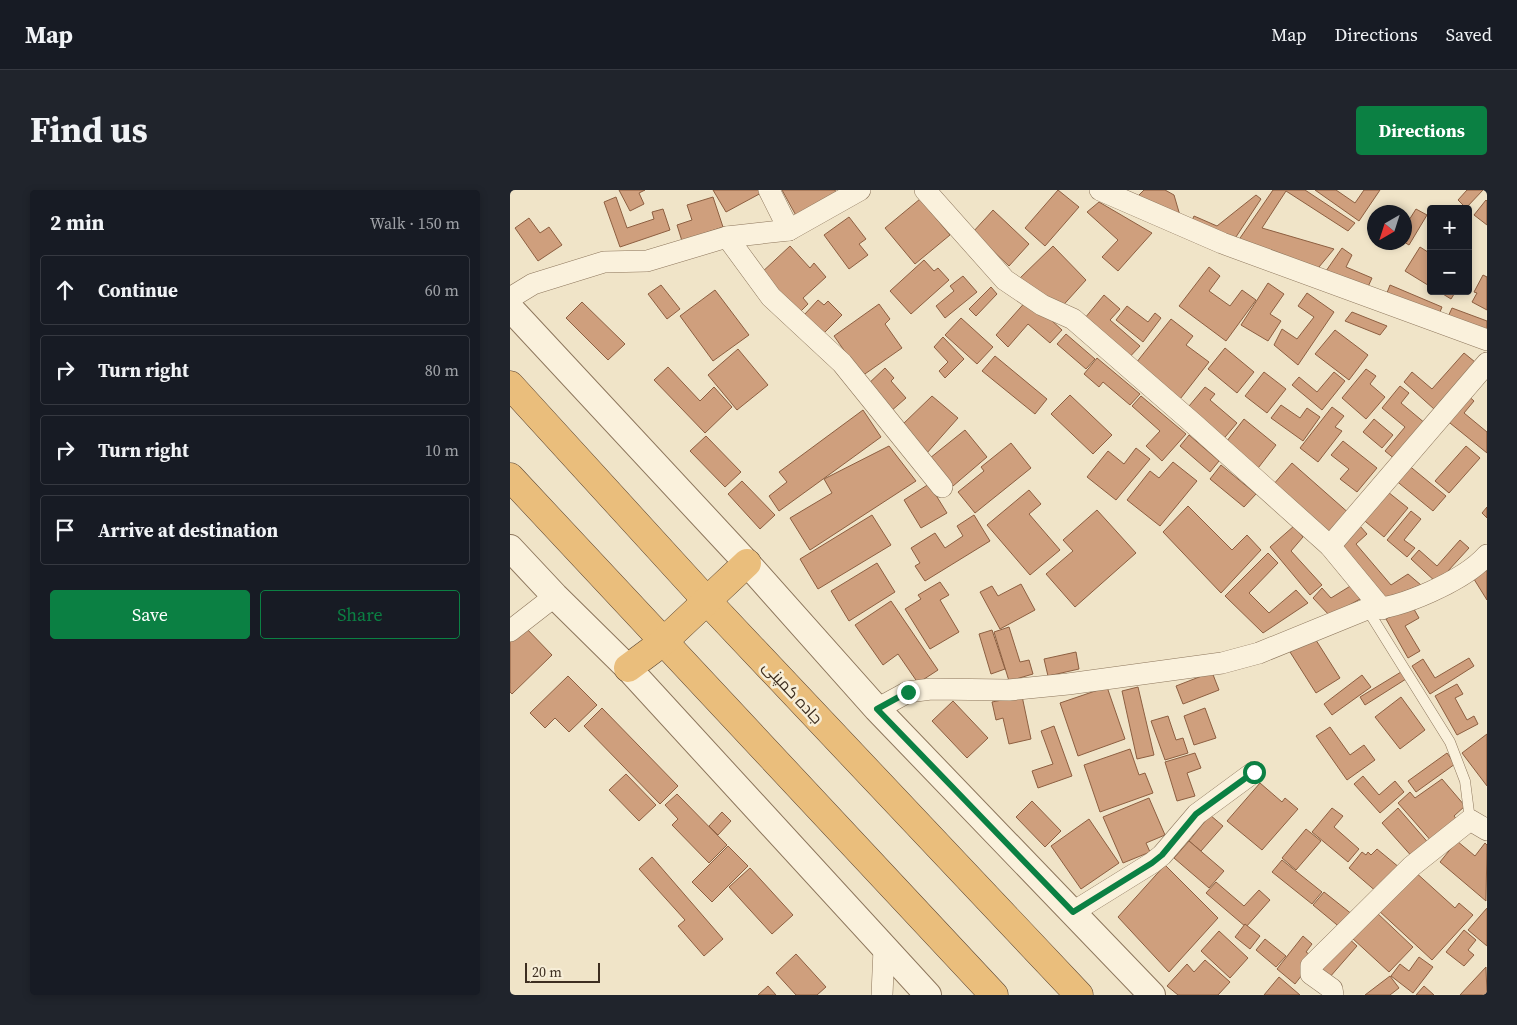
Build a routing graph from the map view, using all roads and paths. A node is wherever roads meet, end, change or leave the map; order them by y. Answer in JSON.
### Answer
{"nodes":[{"id":1,"x":769,"y":190,"type":"edge"},
{"id":2,"x":860,"y":190,"type":"edge"},
{"id":3,"x":925,"y":190,"type":"edge"},
{"id":4,"x":1100,"y":190,"type":"edge"},
{"id":5,"x":789,"y":230,"type":"junction"},
{"id":6,"x":727,"y":237,"type":"junction"},
{"id":7,"x":510,"y":298,"type":"edge"},
{"id":8,"x":510,"y":308,"type":"edge"},
{"id":9,"x":1487,"y":340,"type":"edge"},
{"id":10,"x":1487,"y":363,"type":"edge"},
{"id":11,"x":510,"y":385,"type":"edge"},
{"id":12,"x":510,"y":477,"type":"edge"},
{"id":13,"x":942,"y":487,"type":"dead end"},
{"id":14,"x":1330,"y":546,"type":"junction"},
{"id":15,"x":510,"y":548,"type":"edge"},
{"id":16,"x":1487,"y":555,"type":"edge"},
{"id":17,"x":747,"y":563,"type":"junction"},
{"id":18,"x":555,"y":596,"type":"junction"},
{"id":19,"x":708,"y":602,"type":"junction"},
{"id":20,"x":1374,"y":609,"type":"junction"},
{"id":21,"x":510,"y":631,"type":"edge"},
{"id":22,"x":664,"y":642,"type":"junction"},
{"id":23,"x":628,"y":668,"type":"junction"},
{"id":24,"x":877,"y":709,"type":"junction"},
{"id":25,"x":1254,"y":772,"type":"dead end"},
{"id":26,"x":1478,"y":825,"type":"edge"},
{"id":27,"x":1073,"y":912,"type":"junction"},
{"id":28,"x":884,"y":949,"type":"junction"},
{"id":29,"x":882,"y":995,"type":"edge"},
{"id":30,"x":928,"y":995,"type":"edge"},
{"id":31,"x":994,"y":995,"type":"edge"},
{"id":32,"x":1079,"y":995,"type":"edge"},
{"id":33,"x":1152,"y":995,"type":"edge"},
{"id":34,"x":1333,"y":995,"type":"edge"}],
"edges":[{"from":1,"to":5,"type":"street"},
{"from":2,"to":5,"type":"street"},
{"from":3,"to":14,"type":"street"},
{"from":4,"to":9,"type":"street"},
{"from":5,"to":6,"type":"street"},
{"from":6,"to":7,"type":"street"},
{"from":6,"to":13,"type":"street"},
{"from":8,"to":17,"type":"street"},
{"from":10,"to":14,"type":"street"},
{"from":11,"to":19,"type":"highway","name":"جاده کمپنی"},
{"from":12,"to":22,"type":"highway"},
{"from":14,"to":20,"type":"street"},
{"from":15,"to":18,"type":"street"},
{"from":16,"to":20,"type":"street"},
{"from":17,"to":19,"type":"highway"},
{"from":17,"to":24,"type":"street"},
{"from":18,"to":21,"type":"street"},
{"from":18,"to":23,"type":"street"},
{"from":19,"to":22,"type":"highway"},
{"from":19,"to":32,"type":"highway","name":"جاده کمپنی"},
{"from":20,"to":24,"type":"street"},
{"from":20,"to":26,"type":"lane"},
{"from":22,"to":23,"type":"highway"},
{"from":22,"to":31,"type":"highway"},
{"from":23,"to":28,"type":"street"},
{"from":24,"to":27,"type":"street"},
{"from":25,"to":27,"type":"street"},
{"from":26,"to":34,"type":"street"},
{"from":27,"to":33,"type":"street"},
{"from":28,"to":29,"type":"street"},
{"from":28,"to":30,"type":"street"}]}
